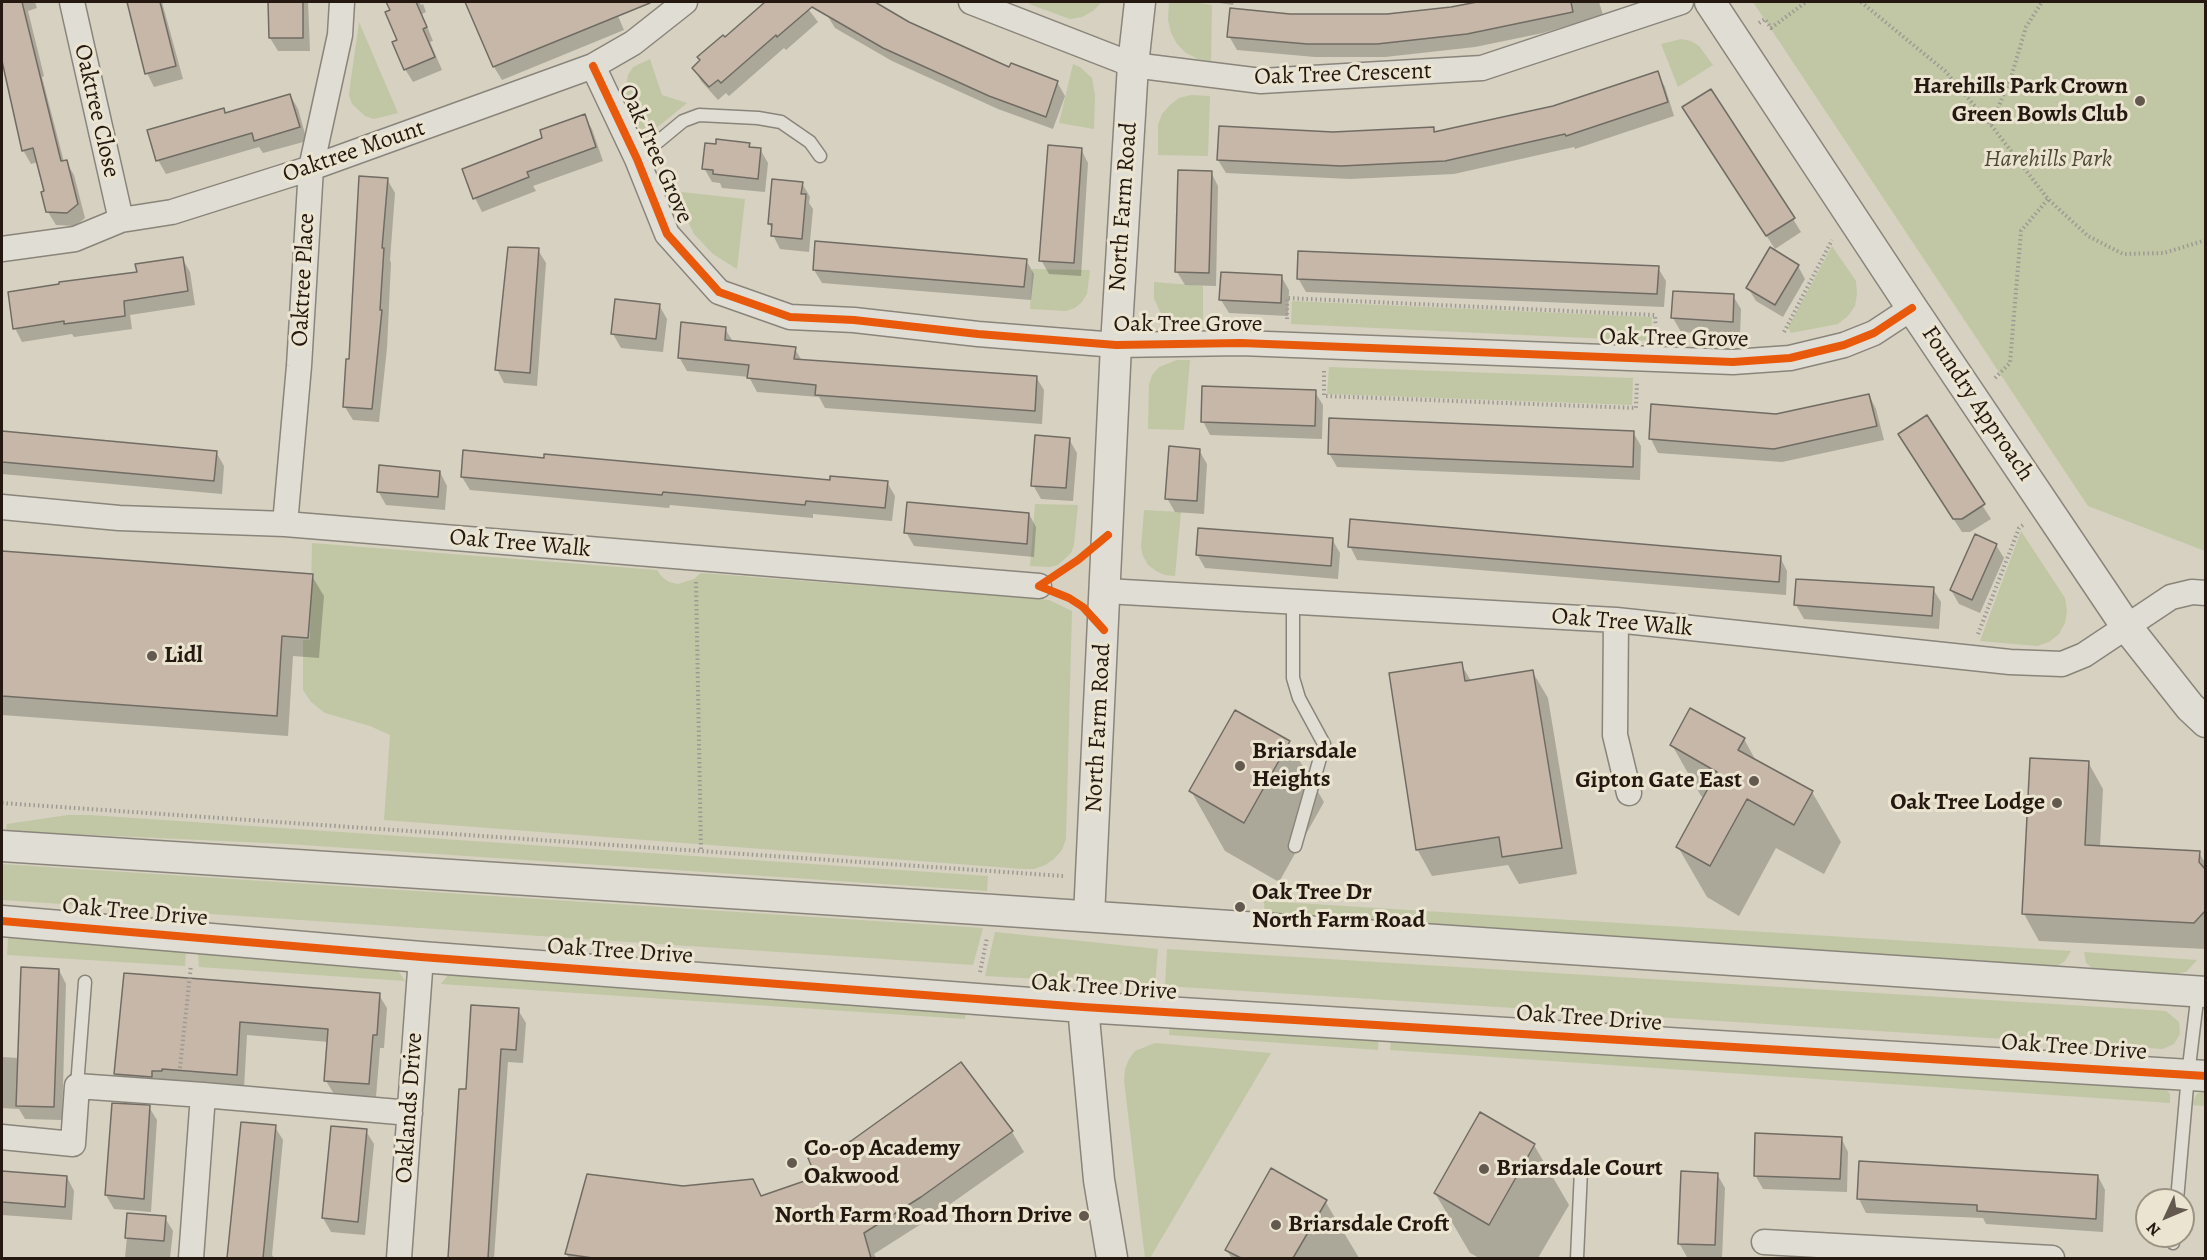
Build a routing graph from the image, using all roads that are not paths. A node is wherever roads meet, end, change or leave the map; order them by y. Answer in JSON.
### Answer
{"nodes":[{"id":1,"x":72,"y":2,"type":"edge"},
{"id":2,"x":342,"y":2,"type":"edge"},
{"id":3,"x":685,"y":2,"type":"edge"},
{"id":4,"x":970,"y":2,"type":"edge"},
{"id":5,"x":1140,"y":2,"type":"edge"},
{"id":6,"x":1681,"y":2,"type":"edge"},
{"id":7,"x":1710,"y":2,"type":"edge"},
{"id":8,"x":1133,"y":65,"type":"junction"},
{"id":9,"x":593,"y":66,"type":"junction"},
{"id":10,"x":820,"y":156,"type":"dead end"},
{"id":11,"x":638,"y":159,"type":"junction"},
{"id":12,"x":311,"y":168,"type":"junction"},
{"id":13,"x":121,"y":220,"type":"junction"},
{"id":14,"x":2,"y":249,"type":"edge"},
{"id":15,"x":1912,"y":308,"type":"junction"},
{"id":16,"x":1116,"y":345,"type":"junction"},
{"id":17,"x":2,"y":507,"type":"edge"},
{"id":18,"x":285,"y":525,"type":"junction"},
{"id":19,"x":1039,"y":586,"type":"dead end"},
{"id":20,"x":1106,"y":591,"type":"junction"},
{"id":21,"x":2205,"y":593,"type":"edge"},
{"id":22,"x":1293,"y":602,"type":"junction"},
{"id":23,"x":1616,"y":620,"type":"junction"},
{"id":24,"x":2126,"y":626,"type":"junction"},
{"id":25,"x":2205,"y":722,"type":"edge"},
{"id":26,"x":1629,"y":793,"type":"dead end"},
{"id":27,"x":2,"y":846,"type":"edge"},
{"id":28,"x":1295,"y":846,"type":"dead end"},
{"id":29,"x":1089,"y":916,"type":"junction"},
{"id":30,"x":2,"y":921,"type":"edge"},
{"id":31,"x":421,"y":957,"type":"junction"},
{"id":32,"x":85,"y":982,"type":"dead end"},
{"id":33,"x":2202,"y":991,"type":"edge"},
{"id":34,"x":1083,"y":1007,"type":"junction"},
{"id":35,"x":2197,"y":1076,"type":"edge"},
{"id":36,"x":77,"y":1086,"type":"junction"},
{"id":37,"x":203,"y":1095,"type":"junction"},
{"id":38,"x":410,"y":1113,"type":"junction"},
{"id":39,"x":2,"y":1137,"type":"edge"},
{"id":40,"x":1581,"y":1170,"type":"dead end"},
{"id":41,"x":2179,"y":1188,"type":"edge"},
{"id":42,"x":1764,"y":1242,"type":"dead end"},
{"id":43,"x":1853,"y":1253,"type":"edge"},
{"id":44,"x":191,"y":1258,"type":"edge"},
{"id":45,"x":399,"y":1258,"type":"edge"},
{"id":46,"x":1112,"y":1258,"type":"edge"},
{"id":47,"x":1577,"y":1258,"type":"edge"},
{"id":48,"x":2052,"y":1258,"type":"edge"}],
"edges":[{"from":1,"to":13,"type":"street","name":"Oaktree Close"},
{"from":2,"to":12,"type":"street","name":"Oaktree Place"},
{"from":3,"to":9,"type":"street","name":"Oaktree Mount"},
{"from":4,"to":8,"type":"street","name":"Oak Tree Crescent"},
{"from":5,"to":8,"type":"street","name":"North Farm Road"},
{"from":6,"to":8,"type":"street","name":"Oak Tree Crescent"},
{"from":7,"to":15,"type":"street","name":"Foundry Approach"},
{"from":8,"to":16,"type":"street","name":"North Farm Road"},
{"from":9,"to":11,"type":"street","name":"Oak Tree Grove"},
{"from":9,"to":12,"type":"street","name":"Oaktree Mount"},
{"from":10,"to":11,"type":"lane"},
{"from":11,"to":16,"type":"street","name":"Oak Tree Grove"},
{"from":12,"to":13,"type":"street","name":"Oaktree Mount"},
{"from":12,"to":18,"type":"street","name":"Oaktree Place"},
{"from":13,"to":14,"type":"street","name":"Oaktree Mount"},
{"from":15,"to":16,"type":"street","name":"Oak Tree Grove"},
{"from":15,"to":24,"type":"street","name":"Foundry Approach"},
{"from":16,"to":20,"type":"street","name":"North Farm Road"},
{"from":17,"to":18,"type":"street","name":"Oak Tree Walk"},
{"from":18,"to":19,"type":"street","name":"Oak Tree Walk"},
{"from":20,"to":22,"type":"street","name":"Oak Tree Walk"},
{"from":20,"to":29,"type":"street","name":"North Farm Road"},
{"from":21,"to":24,"type":"street","name":"Oak Tree Walk"},
{"from":22,"to":23,"type":"street","name":"Oak Tree Walk"},
{"from":22,"to":28,"type":"lane"},
{"from":23,"to":24,"type":"street","name":"Oak Tree Walk"},
{"from":23,"to":26,"type":"street"},
{"from":24,"to":25,"type":"street","name":"Foundry Approach"},
{"from":27,"to":29,"type":"street"},
{"from":29,"to":33,"type":"street"},
{"from":30,"to":31,"type":"street","name":"Oak Tree Drive"},
{"from":31,"to":34,"type":"street","name":"Oak Tree Drive"},
{"from":31,"to":38,"type":"street","name":"Oaklands Drive"},
{"from":32,"to":36,"type":"lane"},
{"from":33,"to":35,"type":"lane"},
{"from":34,"to":35,"type":"street","name":"Oak Tree Drive"},
{"from":34,"to":46,"type":"street"},
{"from":35,"to":41,"type":"lane"},
{"from":36,"to":37,"type":"street"},
{"from":36,"to":39,"type":"street"},
{"from":37,"to":38,"type":"street"},
{"from":37,"to":44,"type":"street"},
{"from":38,"to":45,"type":"street","name":"Oaklands Drive"},
{"from":40,"to":47,"type":"lane"},
{"from":42,"to":43,"type":"street"},
{"from":43,"to":48,"type":"street"}]}
